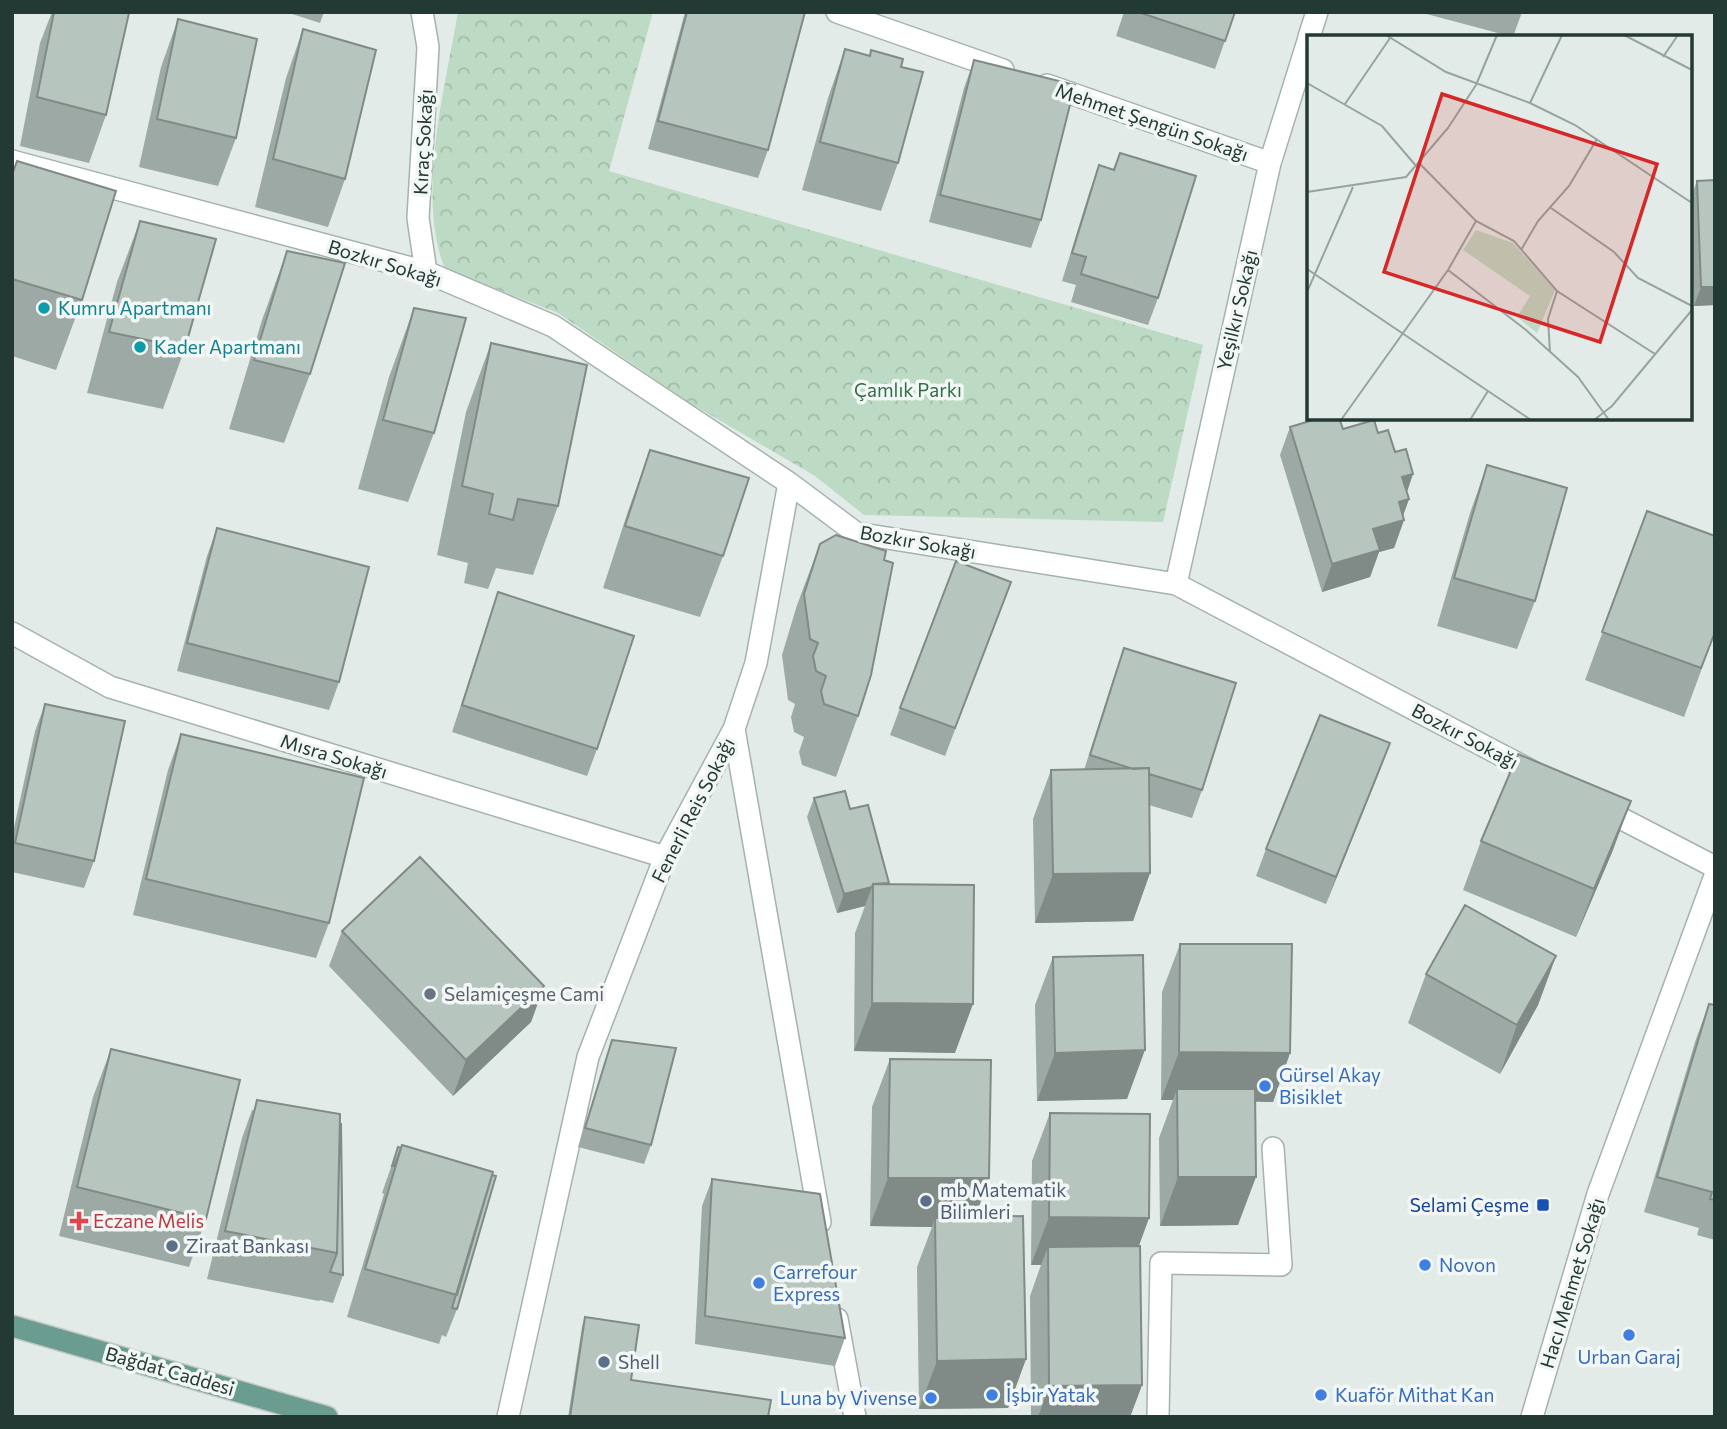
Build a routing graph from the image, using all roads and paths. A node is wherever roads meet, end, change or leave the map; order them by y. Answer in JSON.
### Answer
{"nodes":[{"id":1,"x":422,"y":12,"type":"edge"},
{"id":2,"x":837,"y":12,"type":"edge"},
{"id":3,"x":1317,"y":12,"type":"edge"},
{"id":4,"x":1310,"y":35,"type":"edge"},
{"id":5,"x":1307,"y":43,"type":"edge"},
{"id":6,"x":12,"y":161,"type":"edge"},
{"id":7,"x":1270,"y":163,"type":"junction"},
{"id":8,"x":426,"y":272,"type":"junction"},
{"id":9,"x":789,"y":483,"type":"junction"},
{"id":10,"x":1176,"y":584,"type":"junction"},
{"id":11,"x":12,"y":633,"type":"edge"},
{"id":12,"x":734,"y":729,"type":"junction"},
{"id":13,"x":1556,"y":784,"type":"edge"},
{"id":14,"x":1580,"y":796,"type":"edge"},
{"id":15,"x":665,"y":857,"type":"junction"},
{"id":16,"x":1715,"y":867,"type":"edge"},
{"id":17,"x":1715,"y":876,"type":"edge"},
{"id":18,"x":1273,"y":1148,"type":"dead end"},
{"id":19,"x":823,"y":1238,"type":"edge"},
{"id":20,"x":833,"y":1293,"type":"edge"},
{"id":21,"x":12,"y":1326,"type":"edge"},
{"id":22,"x":327,"y":1417,"type":"edge"},
{"id":23,"x":508,"y":1417,"type":"edge"},
{"id":24,"x":855,"y":1417,"type":"edge"},
{"id":25,"x":1158,"y":1417,"type":"edge"},
{"id":26,"x":1532,"y":1417,"type":"edge"}],
"edges":[{"from":1,"to":8,"type":"street","name":"Kıraç Sokağı"},
{"from":2,"to":7,"type":"street","name":"Mehmet Şengün Sokağı"},
{"from":3,"to":4,"type":"street","name":"Yeşilkır Sokağı"},
{"from":5,"to":7,"type":"street","name":"Yeşilkır Sokağı"},
{"from":6,"to":8,"type":"street","name":"Bozkır Sokağı"},
{"from":7,"to":10,"type":"street","name":"Yeşilkır Sokağı"},
{"from":8,"to":9,"type":"street","name":"Bozkır Sokağı"},
{"from":9,"to":10,"type":"street","name":"Bozkır Sokağı"},
{"from":9,"to":12,"type":"street","name":"Fenerli Reis Sokağı"},
{"from":10,"to":13,"type":"street","name":"Bozkır Sokağı"},
{"from":11,"to":15,"type":"street","name":"Mısra Sokağı"},
{"from":12,"to":15,"type":"street","name":"Fenerli Reis Sokağı"},
{"from":12,"to":19,"type":"street"},
{"from":14,"to":16,"type":"street"},
{"from":15,"to":23,"type":"street","name":"Fenerli Reis Sokağı"},
{"from":17,"to":26,"type":"street","name":"Hacı Mehmet Sokağı"},
{"from":18,"to":25,"type":"street"},
{"from":20,"to":24,"type":"street"},
{"from":21,"to":22,"type":"main road","name":"Bağdat Caddesi"}]}
